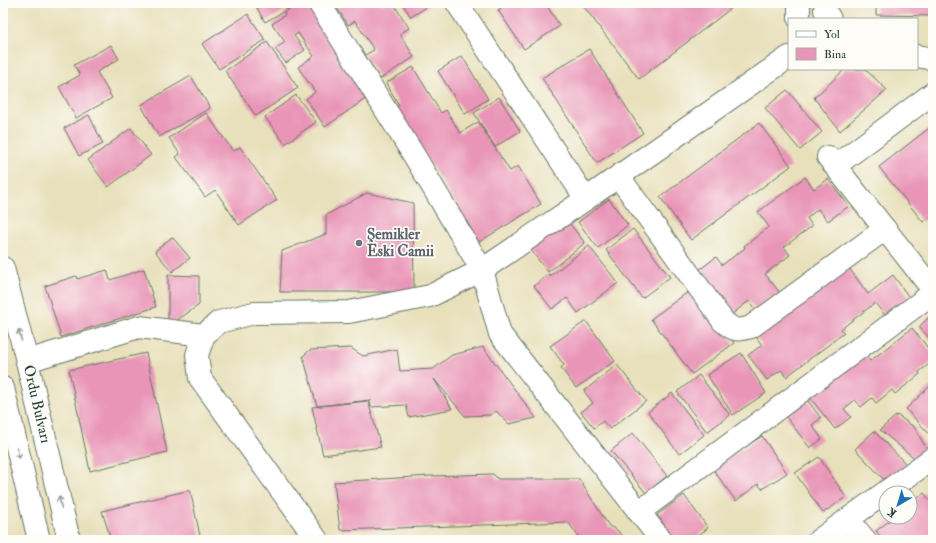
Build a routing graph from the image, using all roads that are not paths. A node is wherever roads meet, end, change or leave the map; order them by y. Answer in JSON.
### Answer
{"nodes":[{"id":1,"x":319,"y":3,"type":"edge"},
{"id":2,"x":457,"y":3,"type":"edge"},
{"id":3,"x":799,"y":3,"type":"edge"},
{"id":4,"x":826,"y":3,"type":"edge"},
{"id":5,"x":800,"y":18,"type":"edge"},
{"id":6,"x":829,"y":18,"type":"edge"},
{"id":7,"x":918,"y":56,"type":"edge"},
{"id":8,"x":788,"y":58,"type":"edge"},
{"id":9,"x":933,"y":59,"type":"edge"},
{"id":10,"x":933,"y":93,"type":"edge"},
{"id":11,"x":619,"y":177,"type":"junction"},
{"id":12,"x":586,"y":199,"type":"junction"},
{"id":13,"x":885,"y":229,"type":"junction"},
{"id":14,"x":3,"y":268,"type":"edge"},
{"id":15,"x":482,"y":270,"type":"junction"},
{"id":16,"x":933,"y":290,"type":"edge"},
{"id":17,"x":933,"y":293,"type":"edge"},
{"id":18,"x":204,"y":335,"type":"junction"},
{"id":19,"x":27,"y":361,"type":"junction"},
{"id":20,"x":4,"y":392,"type":"edge"},
{"id":21,"x":933,"y":458,"type":"edge"},
{"id":22,"x":639,"y":512,"type":"junction"},
{"id":23,"x":848,"y":519,"type":"junction"},
{"id":24,"x":39,"y":540,"type":"edge"},
{"id":25,"x":69,"y":540,"type":"edge"},
{"id":26,"x":318,"y":540,"type":"edge"},
{"id":27,"x":661,"y":540,"type":"edge"},
{"id":28,"x":819,"y":540,"type":"edge"},
{"id":29,"x":865,"y":540,"type":"edge"}],
"edges":[{"from":1,"to":15,"type":"street"},
{"from":2,"to":12,"type":"street"},
{"from":3,"to":5,"type":"street"},
{"from":4,"to":6,"type":"street"},
{"from":7,"to":9,"type":"street"},
{"from":8,"to":11,"type":"street"},
{"from":10,"to":13,"type":"street"},
{"from":11,"to":12,"type":"street"},
{"from":11,"to":13,"type":"street"},
{"from":12,"to":15,"type":"street"},
{"from":13,"to":16,"type":"street"},
{"from":19,"to":14,"type":"street","name":"Ordu Bulvarı","one_way":true},
{"from":15,"to":18,"type":"street"},
{"from":15,"to":22,"type":"street"},
{"from":17,"to":22,"type":"street"},
{"from":18,"to":19,"type":"street"},
{"from":18,"to":26,"type":"street"},
{"from":25,"to":19,"type":"street","name":"Ordu Bulvarı","one_way":true},
{"from":20,"to":24,"type":"street","name":"Ordu Bulvarı","one_way":true},
{"from":21,"to":23,"type":"street"},
{"from":22,"to":27,"type":"street"},
{"from":23,"to":28,"type":"street"},
{"from":23,"to":29,"type":"street"}]}
